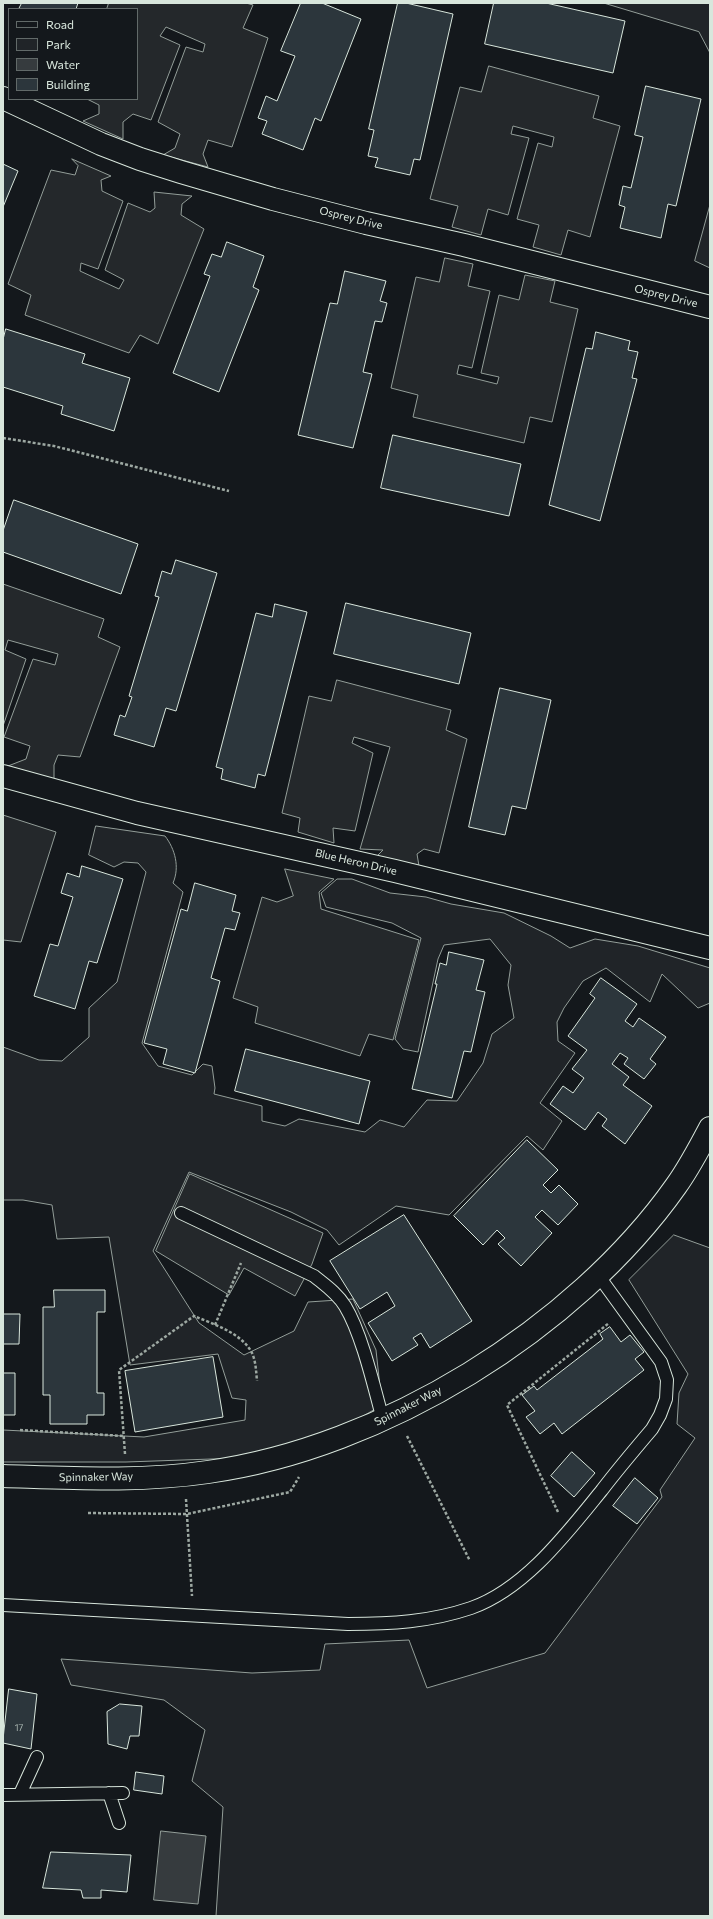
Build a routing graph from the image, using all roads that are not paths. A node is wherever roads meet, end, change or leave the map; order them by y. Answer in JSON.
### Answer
{"nodes":[{"id":1,"x":3,"y":98,"type":"edge"},
{"id":2,"x":710,"y":307,"type":"edge"},
{"id":3,"x":3,"y":776,"type":"edge"},
{"id":4,"x":710,"y":948,"type":"edge"},
{"id":5,"x":710,"y":1128,"type":"edge"},
{"id":6,"x":181,"y":1213,"type":"dead end"},
{"id":7,"x":598,"y":1275,"type":"junction"},
{"id":8,"x":383,"y":1420,"type":"junction"},
{"id":9,"x":3,"y":1476,"type":"edge"},
{"id":10,"x":3,"y":1605,"type":"edge"},
{"id":11,"x":37,"y":1757,"type":"dead end"},
{"id":12,"x":109,"y":1793,"type":"junction"},
{"id":13,"x":123,"y":1793,"type":"dead end"},
{"id":14,"x":20,"y":1794,"type":"junction"},
{"id":15,"x":3,"y":1795,"type":"edge"},
{"id":16,"x":119,"y":1823,"type":"dead end"}],
"edges":[{"from":1,"to":2,"type":"street","name":"Osprey Drive"},
{"from":3,"to":4,"type":"street","name":"Blue Heron Drive"},
{"from":5,"to":7,"type":"street","name":"Spinnaker Way"},
{"from":6,"to":8,"type":"lane"},
{"from":7,"to":8,"type":"street","name":"Spinnaker Way"},
{"from":7,"to":10,"type":"lane"},
{"from":8,"to":9,"type":"street","name":"Spinnaker Way"},
{"from":11,"to":14,"type":"lane"},
{"from":12,"to":13,"type":"lane"},
{"from":12,"to":14,"type":"lane"},
{"from":12,"to":16,"type":"lane"},
{"from":14,"to":15,"type":"lane"}]}
